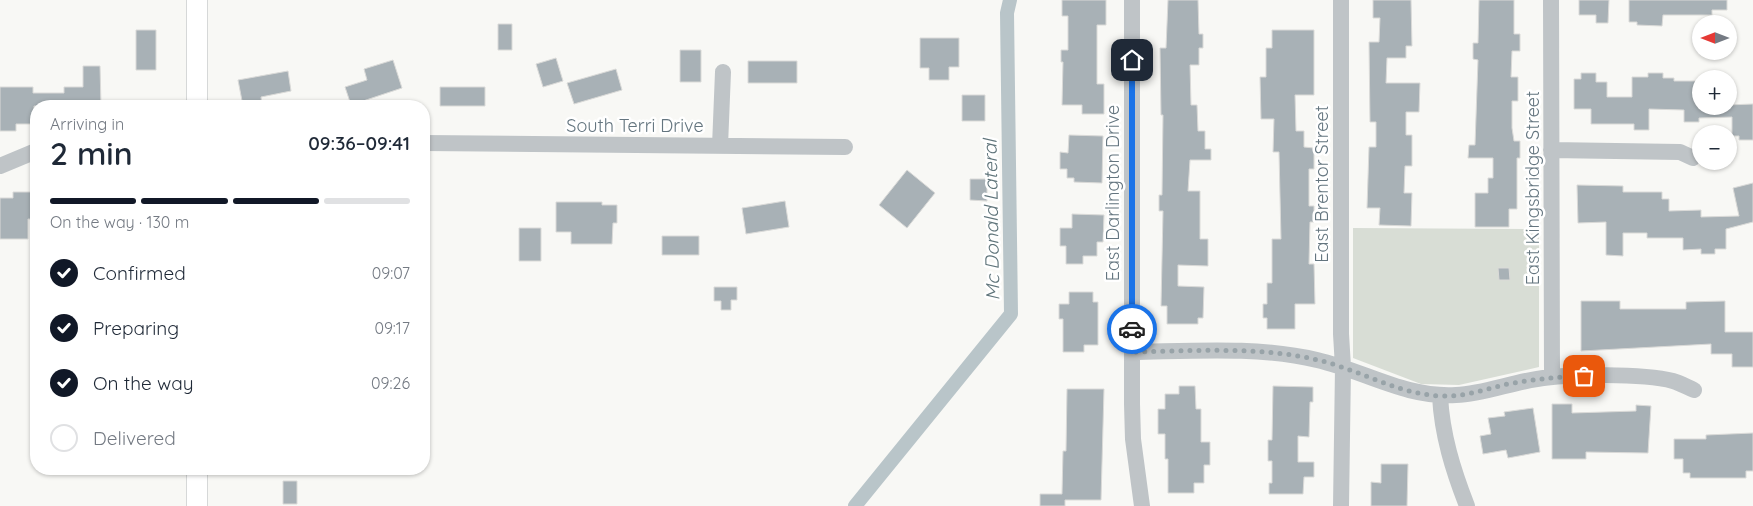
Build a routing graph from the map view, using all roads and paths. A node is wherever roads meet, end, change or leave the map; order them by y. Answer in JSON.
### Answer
{"nodes":[{"id":1,"x":197,"y":0,"type":"edge"},
{"id":2,"x":1132,"y":0,"type":"edge"},
{"id":3,"x":1341,"y":0,"type":"edge"},
{"id":4,"x":1551,"y":0,"type":"edge"},
{"id":5,"x":723,"y":72,"type":"dead end"},
{"id":6,"x":197,"y":100,"type":"edge"},
{"id":7,"x":430,"y":143,"type":"edge"},
{"id":8,"x":720,"y":146,"type":"junction"},
{"id":9,"x":845,"y":147,"type":"dead end"},
{"id":10,"x":1552,"y":150,"type":"junction"},
{"id":11,"x":30,"y":154,"type":"edge"},
{"id":12,"x":1692,"y":158,"type":"edge"},
{"id":13,"x":0,"y":166,"type":"edge"},
{"id":14,"x":1132,"y":352,"type":"junction"},
{"id":15,"x":1344,"y":367,"type":"junction"},
{"id":16,"x":1552,"y":377,"type":"junction"},
{"id":17,"x":1694,"y":390,"type":"dead end"},
{"id":18,"x":1440,"y":396,"type":"junction"},
{"id":19,"x":197,"y":475,"type":"edge"},
{"id":20,"x":197,"y":506,"type":"edge"},
{"id":21,"x":1142,"y":506,"type":"edge"},
{"id":22,"x":1341,"y":506,"type":"edge"},
{"id":23,"x":1466,"y":506,"type":"edge"}],
"edges":[{"from":1,"to":6,"type":"main road"},
{"from":2,"to":14,"type":"street","name":"East Darlington Drive"},
{"from":3,"to":15,"type":"street","name":"East Brentor Street"},
{"from":4,"to":10,"type":"street","name":"East Kingsbridge Street"},
{"from":5,"to":8,"type":"street"},
{"from":7,"to":8,"type":"street","name":"South Terri Drive"},
{"from":8,"to":9,"type":"street","name":"South Terri Drive"},
{"from":10,"to":12,"type":"street"},
{"from":10,"to":16,"type":"street","name":"East Kingsbridge Street"},
{"from":11,"to":13,"type":"street"},
{"from":14,"to":15,"type":"street"},
{"from":14,"to":21,"type":"street","name":"East Darlington Drive"},
{"from":15,"to":18,"type":"street"},
{"from":15,"to":22,"type":"street","name":"East Brentor Street"},
{"from":16,"to":17,"type":"street"},
{"from":16,"to":18,"type":"street"},
{"from":18,"to":23,"type":"street"},
{"from":19,"to":20,"type":"main road"}]}
